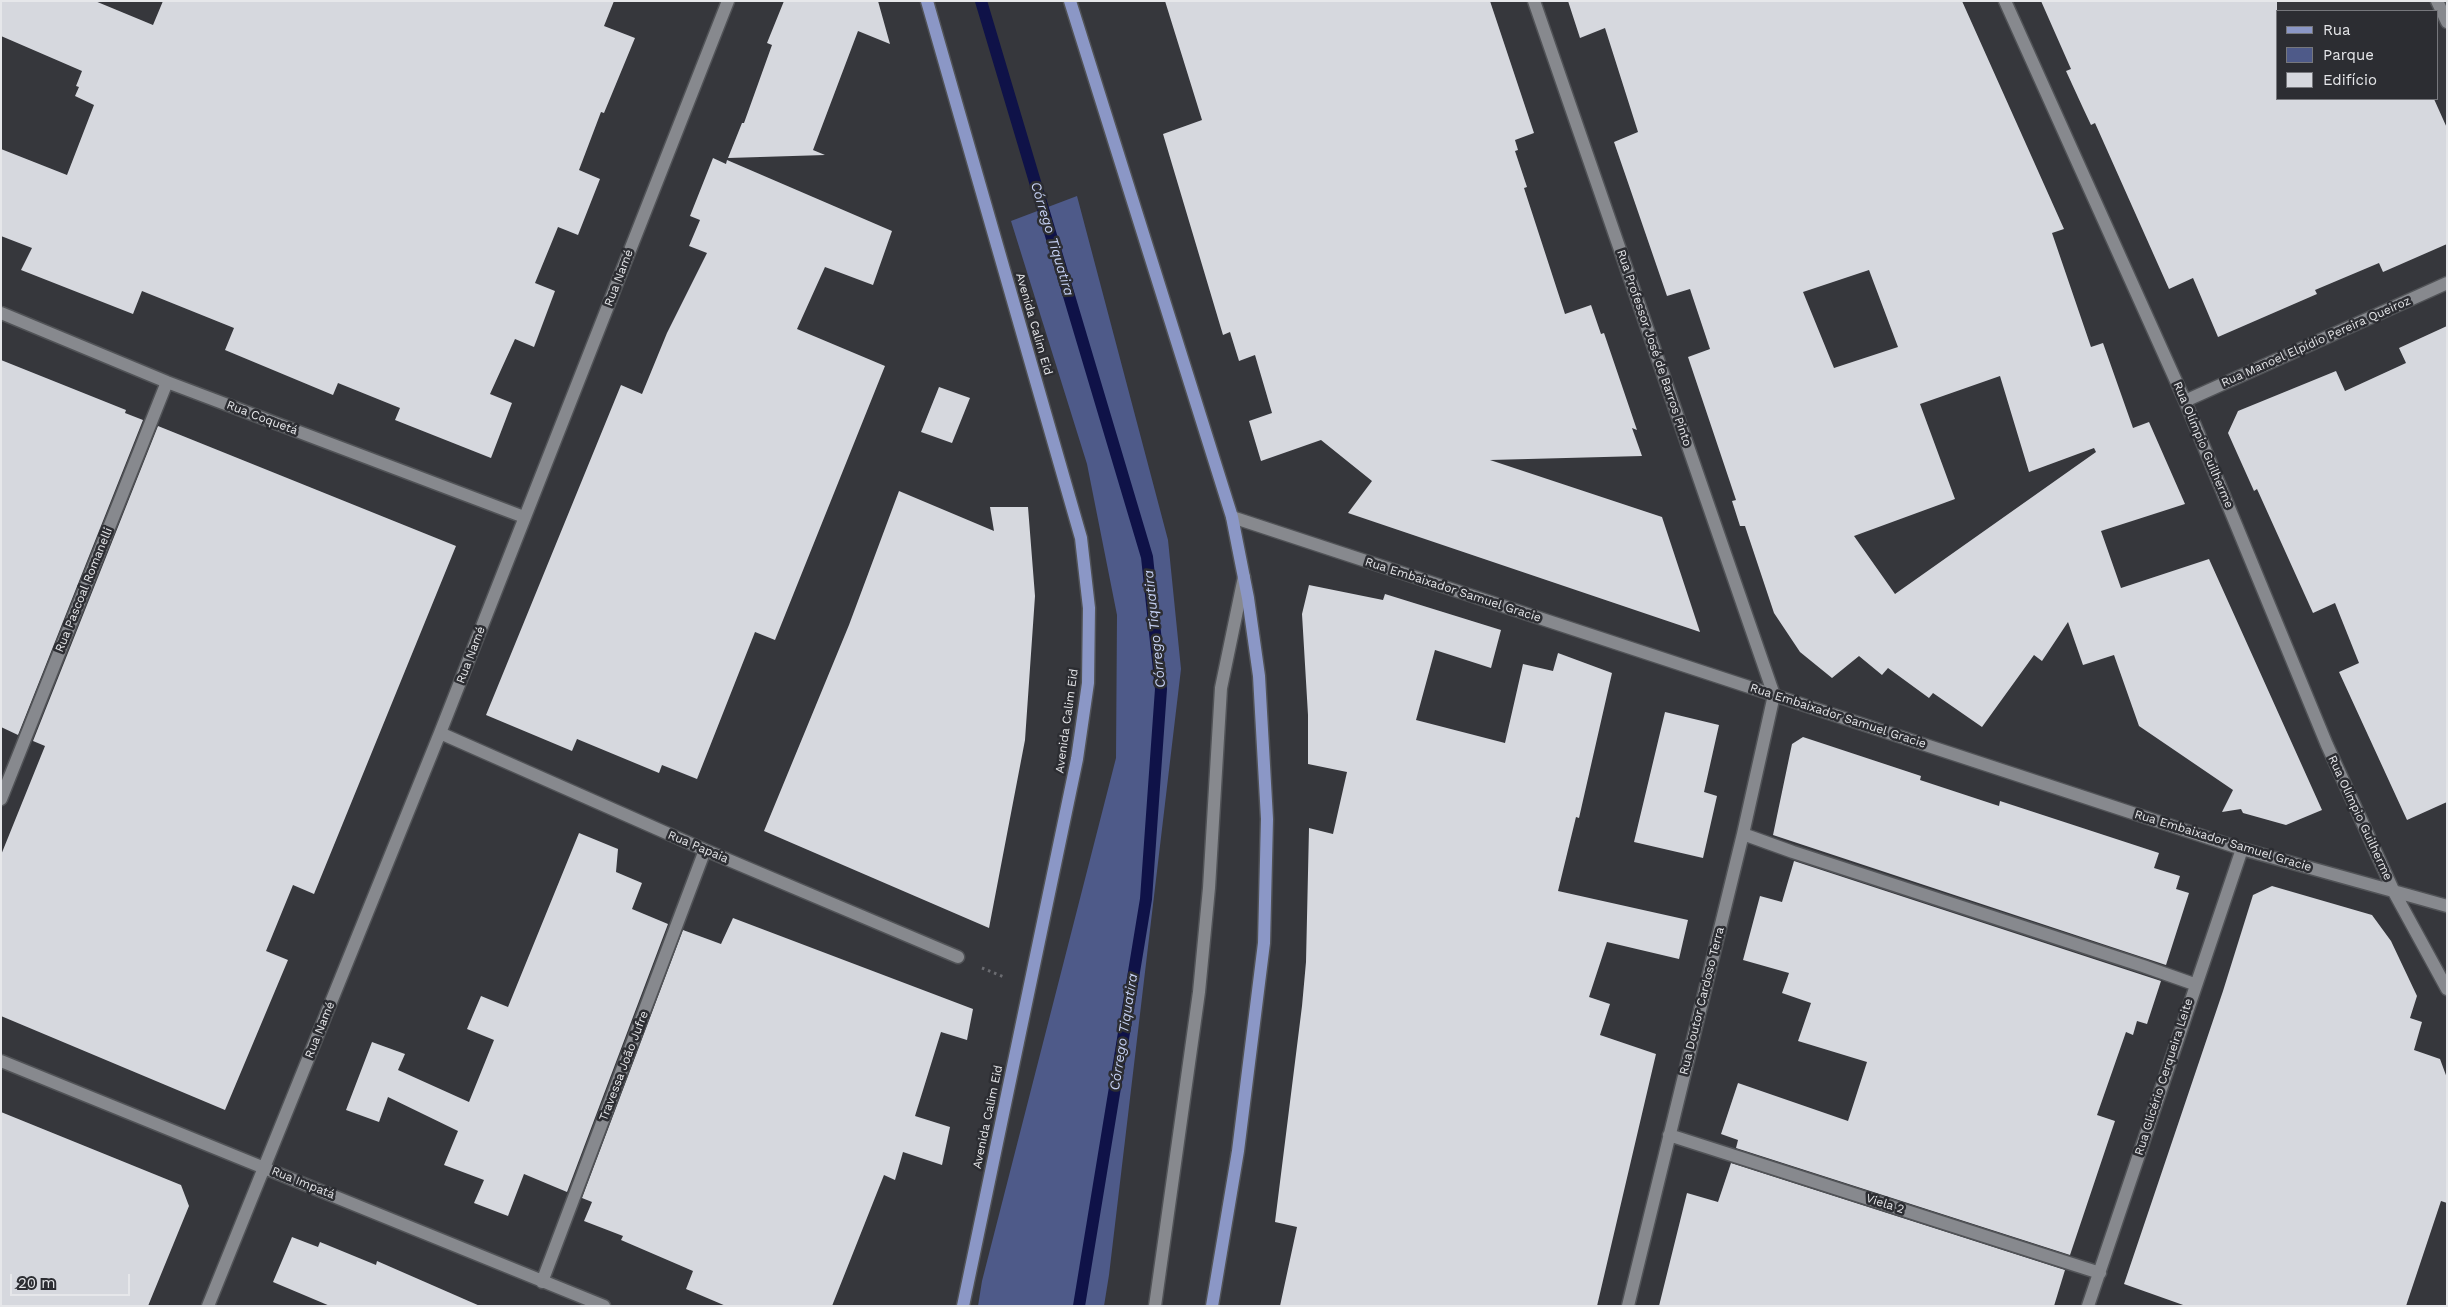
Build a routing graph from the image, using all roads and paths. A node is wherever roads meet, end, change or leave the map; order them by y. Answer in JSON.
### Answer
{"nodes":[{"id":1,"x":728,"y":1,"type":"edge"},
{"id":2,"x":927,"y":1,"type":"edge"},
{"id":3,"x":1070,"y":1,"type":"edge"},
{"id":4,"x":1534,"y":1,"type":"edge"},
{"id":5,"x":2005,"y":1,"type":"edge"},
{"id":6,"x":2437,"y":1,"type":"edge"},
{"id":7,"x":2447,"y":22,"type":"edge"},
{"id":8,"x":2447,"y":283,"type":"edge"},
{"id":9,"x":1,"y":313,"type":"edge"},
{"id":10,"x":167,"y":382,"type":"junction"},
{"id":11,"x":2185,"y":401,"type":"junction"},
{"id":12,"x":1232,"y":517,"type":"junction"},
{"id":13,"x":524,"y":518,"type":"junction"},
{"id":14,"x":1244,"y":576,"type":"junction"},
{"id":15,"x":1774,"y":695,"type":"junction"},
{"id":16,"x":440,"y":733,"type":"junction"},
{"id":17,"x":1,"y":799,"type":"edge"},
{"id":18,"x":1743,"y":834,"type":"junction"},
{"id":19,"x":2242,"y":849,"type":"junction"},
{"id":20,"x":705,"y":850,"type":"junction"},
{"id":21,"x":2394,"y":892,"type":"junction"},
{"id":22,"x":2447,"y":906,"type":"edge"},
{"id":23,"x":958,"y":957,"type":"joint"},
{"id":24,"x":2194,"y":984,"type":"junction"},
{"id":25,"x":1030,"y":988,"type":"junction"},
{"id":26,"x":2447,"y":989,"type":"edge"},
{"id":27,"x":1,"y":1061,"type":"edge"},
{"id":28,"x":1670,"y":1135,"type":"junction"},
{"id":29,"x":264,"y":1167,"type":"junction"},
{"id":30,"x":2100,"y":1273,"type":"junction"},
{"id":31,"x":542,"y":1282,"type":"junction"},
{"id":32,"x":208,"y":1306,"type":"edge"},
{"id":33,"x":604,"y":1306,"type":"edge"},
{"id":34,"x":963,"y":1306,"type":"edge"},
{"id":35,"x":1155,"y":1306,"type":"edge"},
{"id":36,"x":1212,"y":1306,"type":"edge"},
{"id":37,"x":1628,"y":1306,"type":"edge"},
{"id":38,"x":2088,"y":1306,"type":"edge"}],
"edges":[{"from":1,"to":13,"type":"street","name":"Rua Namé"},
{"from":2,"to":25,"type":"main road","name":"Avenida Calim Eid"},
{"from":3,"to":12,"type":"main road"},
{"from":4,"to":15,"type":"street","name":"Rua Professor José de Barros Pinto"},
{"from":5,"to":11,"type":"street","name":"Rua Olímpio Guilherme"},
{"from":6,"to":7,"type":"street"},
{"from":8,"to":11,"type":"street","name":"Rua Manoel Elpídio Pereira Queiroz"},
{"from":9,"to":10,"type":"street","name":"Rua Coquetá"},
{"from":10,"to":13,"type":"street","name":"Rua Coquetá"},
{"from":10,"to":17,"type":"street","name":"Rua Pascoal Romanelli"},
{"from":11,"to":21,"type":"street","name":"Rua Olímpio Guilherme"},
{"from":12,"to":14,"type":"main road"},
{"from":12,"to":15,"type":"street","name":"Rua Embaixador Samuel Gracie"},
{"from":13,"to":16,"type":"street","name":"Rua Namé"},
{"from":14,"to":35,"type":"street"},
{"from":14,"to":36,"type":"main road"},
{"from":15,"to":18,"type":"street","name":"Rua Doutor Cardoso Terra"},
{"from":15,"to":19,"type":"street","name":"Rua Embaixador Samuel Gracie"},
{"from":16,"to":20,"type":"street","name":"Rua Papaia"},
{"from":16,"to":29,"type":"street","name":"Rua Namé"},
{"from":18,"to":24,"type":"street"},
{"from":18,"to":28,"type":"street","name":"Rua Doutor Cardoso Terra"},
{"from":19,"to":21,"type":"street","name":"Rua Embaixador Samuel Gracie"},
{"from":19,"to":24,"type":"street","name":"Rua Glicério Cerqueira Leite"},
{"from":20,"to":23,"type":"street","name":"Rua Papaia"},
{"from":20,"to":31,"type":"street","name":"Travessa João Jufre"},
{"from":21,"to":22,"type":"street","name":"Rua Embaixador Samuel Gracie"},
{"from":21,"to":26,"type":"street","name":"Rua Olímpio Guilherme"},
{"from":23,"to":25,"type":"path"},
{"from":24,"to":30,"type":"street","name":"Rua Glicério Cerqueira Leite"},
{"from":25,"to":34,"type":"main road","name":"Avenida Calim Eid"},
{"from":27,"to":29,"type":"street","name":"Rua Impatá"},
{"from":28,"to":30,"type":"street","name":"Viela 2"},
{"from":28,"to":37,"type":"street","name":"Rua Doutor Cardoso Terra"},
{"from":29,"to":31,"type":"street","name":"Rua Impatá"},
{"from":29,"to":32,"type":"street","name":"Rua Namé"},
{"from":30,"to":38,"type":"street","name":"Rua Glicério Cerqueira Leite"},
{"from":31,"to":33,"type":"street","name":"Rua Impatá"}]}
